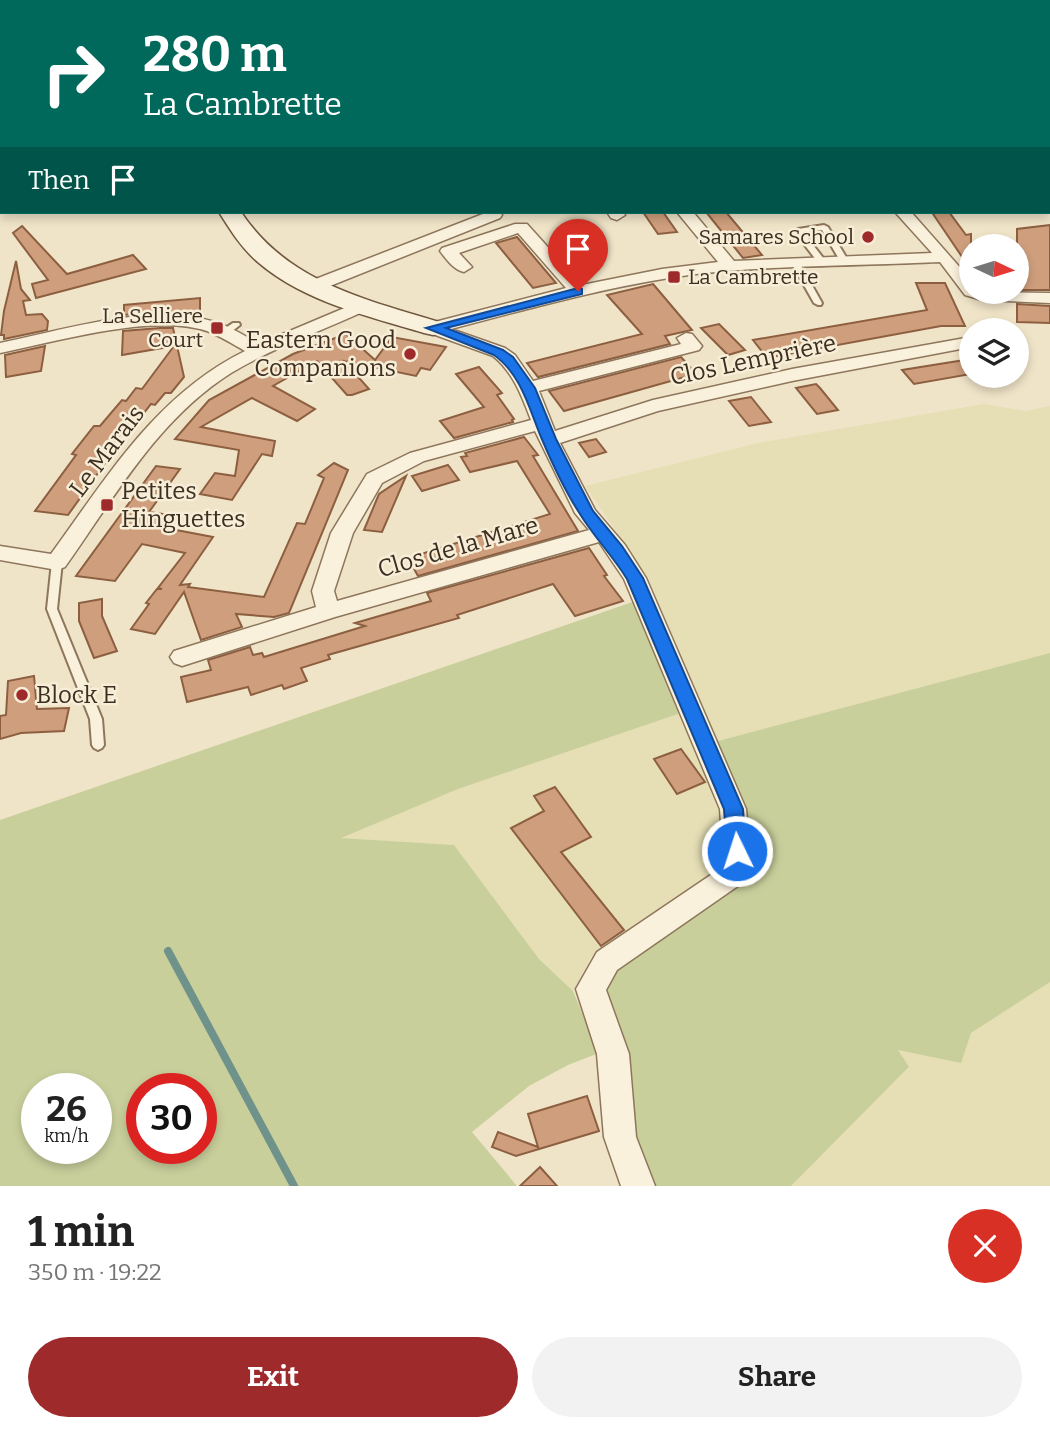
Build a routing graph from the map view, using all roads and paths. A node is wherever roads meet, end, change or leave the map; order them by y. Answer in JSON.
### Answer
{"nodes":[{"id":1,"x":231,"y":214,"type":"edge"},
{"id":2,"x":490,"y":214,"type":"edge"},
{"id":3,"x":687,"y":214,"type":"edge"},
{"id":4,"x":905,"y":214,"type":"edge"},
{"id":5,"x":945,"y":257,"type":"junction"},
{"id":6,"x":845,"y":262,"type":"junction"},
{"id":7,"x":823,"y":263,"type":"junction"},
{"id":8,"x":796,"y":264,"type":"junction"},
{"id":9,"x":464,"y":267,"type":"dead end"},
{"id":10,"x":730,"y":267,"type":"junction"},
{"id":11,"x":959,"y":274,"type":"edge"},
{"id":12,"x":314,"y":286,"type":"junction"},
{"id":13,"x":578,"y":291,"type":"junction"},
{"id":14,"x":1029,"y":297,"type":"edge"},
{"id":15,"x":1050,"y":298,"type":"edge"},
{"id":16,"x":818,"y":303,"type":"dead end"},
{"id":17,"x":361,"y":306,"type":"junction"},
{"id":18,"x":433,"y":328,"type":"junction"},
{"id":19,"x":686,"y":338,"type":"dead end"},
{"id":20,"x":959,"y":344,"type":"edge"},
{"id":21,"x":0,"y":348,"type":"edge"},
{"id":22,"x":257,"y":350,"type":"junction"},
{"id":23,"x":528,"y":388,"type":"junction"},
{"id":24,"x":545,"y":431,"type":"junction"},
{"id":25,"x":602,"y":534,"type":"junction"},
{"id":26,"x":0,"y":553,"type":"edge"},
{"id":27,"x":57,"y":562,"type":"junction"},
{"id":28,"x":328,"y":611,"type":"junction"},
{"id":29,"x":182,"y":657,"type":"dead end"},
{"id":30,"x":98,"y":745,"type":"dead end"},
{"id":31,"x":638,"y":1186,"type":"edge"}],
"edges":[{"from":1,"to":12,"type":"street"},
{"from":2,"to":12,"type":"street"},
{"from":3,"to":10,"type":"street"},
{"from":4,"to":5,"type":"street"},
{"from":5,"to":6,"type":"street"},
{"from":5,"to":11,"type":"street"},
{"from":6,"to":7,"type":"street"},
{"from":6,"to":7,"type":"lane"},
{"from":7,"to":8,"type":"street"},
{"from":8,"to":10,"type":"street"},
{"from":8,"to":16,"type":"lane"},
{"from":9,"to":13,"type":"street"},
{"from":10,"to":13,"type":"street"},
{"from":12,"to":17,"type":"street"},
{"from":13,"to":18,"type":"street"},
{"from":14,"to":15,"type":"street"},
{"from":17,"to":18,"type":"street"},
{"from":17,"to":22,"type":"street","name":"Le Marais"},
{"from":18,"to":23,"type":"street"},
{"from":19,"to":23,"type":"street"},
{"from":20,"to":24,"type":"street","name":"Clos Lemprière"},
{"from":21,"to":22,"type":"street"},
{"from":22,"to":27,"type":"street","name":"Le Marais"},
{"from":23,"to":24,"type":"street"},
{"from":24,"to":25,"type":"street"},
{"from":24,"to":28,"type":"street"},
{"from":25,"to":28,"type":"street","name":"Clos de la Mare"},
{"from":25,"to":31,"type":"street"},
{"from":26,"to":27,"type":"street"},
{"from":27,"to":30,"type":"lane"},
{"from":28,"to":29,"type":"street","name":"Clos de la Mare"}]}
